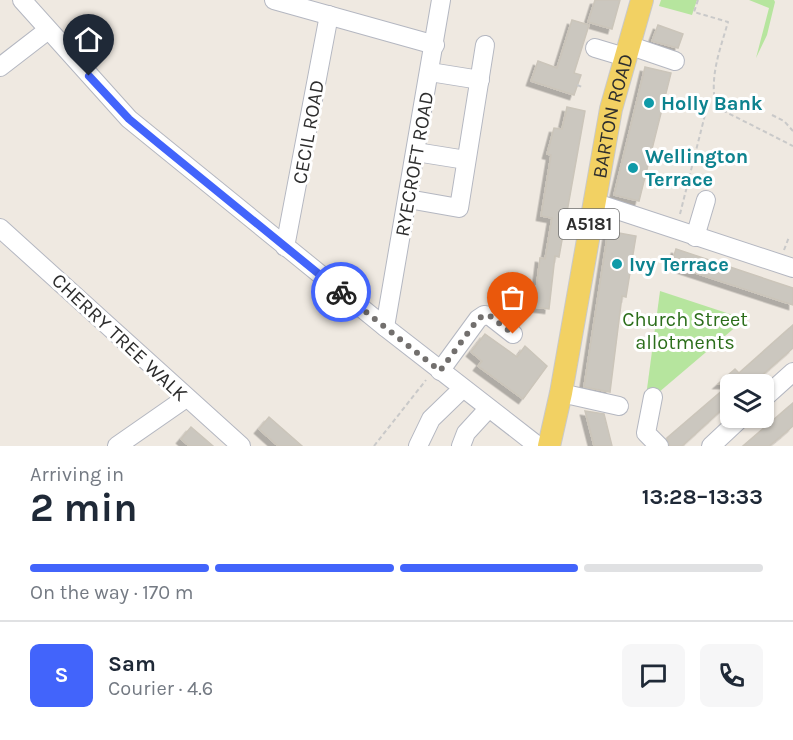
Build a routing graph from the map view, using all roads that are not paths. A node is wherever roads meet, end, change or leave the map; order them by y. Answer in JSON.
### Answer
{"nodes":[{"id":1,"x":22,"y":0,"type":"edge"},
{"id":2,"x":274,"y":0,"type":"edge"},
{"id":3,"x":441,"y":0,"type":"edge"},
{"id":4,"x":642,"y":0,"type":"edge"},
{"id":5,"x":329,"y":15,"type":"junction"},
{"id":6,"x":48,"y":30,"type":"junction"},
{"id":7,"x":435,"y":45,"type":"junction"},
{"id":8,"x":485,"y":45,"type":"dead end"},
{"id":9,"x":595,"y":48,"type":"dead end"},
{"id":10,"x":626,"y":51,"type":"junction"},
{"id":11,"x":675,"y":61,"type":"dead end"},
{"id":12,"x":0,"y":67,"type":"edge"},
{"id":13,"x":430,"y":72,"type":"junction"},
{"id":14,"x":480,"y":80,"type":"junction"},
{"id":15,"x":416,"y":152,"type":"junction"},
{"id":16,"x":466,"y":160,"type":"junction"},
{"id":17,"x":408,"y":199,"type":"junction"},
{"id":18,"x":706,"y":200,"type":"dead end"},
{"id":19,"x":593,"y":202,"type":"junction"},
{"id":20,"x":0,"y":228,"type":"edge"},
{"id":21,"x":695,"y":237,"type":"junction"},
{"id":22,"x":285,"y":247,"type":"junction"},
{"id":23,"x":793,"y":268,"type":"edge"},
{"id":24,"x":385,"y":327,"type":"junction"},
{"id":25,"x":513,"y":334,"type":"dead end"},
{"id":26,"x":437,"y":369,"type":"junction"},
{"id":27,"x":793,"y":372,"type":"edge"},
{"id":28,"x":462,"y":389,"type":"junction"},
{"id":29,"x":774,"y":389,"type":"edge"},
{"id":30,"x":561,"y":393,"type":"junction"},
{"id":31,"x":653,"y":397,"type":"dead end"},
{"id":32,"x":186,"y":398,"type":"junction"},
{"id":33,"x":619,"y":406,"type":"dead end"},
{"id":34,"x":488,"y":409,"type":"junction"},
{"id":35,"x":730,"y":428,"type":"edge"},
{"id":36,"x":117,"y":446,"type":"edge"},
{"id":37,"x":241,"y":446,"type":"edge"},
{"id":38,"x":417,"y":446,"type":"edge"},
{"id":39,"x":461,"y":446,"type":"edge"},
{"id":40,"x":538,"y":446,"type":"edge"},
{"id":41,"x":549,"y":446,"type":"edge"},
{"id":42,"x":659,"y":446,"type":"edge"},
{"id":43,"x":711,"y":446,"type":"edge"}],
"edges":[{"from":1,"to":6,"type":"street"},
{"from":2,"to":5,"type":"street"},
{"from":3,"to":7,"type":"street","name":"RYECROFT ROAD"},
{"from":4,"to":10,"type":"main road","name":"BARTON ROAD","number":"A5181"},
{"from":5,"to":7,"type":"street"},
{"from":5,"to":22,"type":"street","name":"CECIL ROAD"},
{"from":6,"to":12,"type":"street"},
{"from":6,"to":22,"type":"street"},
{"from":7,"to":13,"type":"street","name":"RYECROFT ROAD"},
{"from":8,"to":14,"type":"street"},
{"from":9,"to":10,"type":"street"},
{"from":10,"to":11,"type":"street"},
{"from":10,"to":19,"type":"main road","name":"BARTON ROAD","number":"A5181"},
{"from":13,"to":14,"type":"street"},
{"from":13,"to":15,"type":"street","name":"RYECROFT ROAD"},
{"from":14,"to":16,"type":"street"},
{"from":15,"to":16,"type":"street"},
{"from":15,"to":17,"type":"street","name":"RYECROFT ROAD"},
{"from":16,"to":17,"type":"street"},
{"from":17,"to":24,"type":"street","name":"RYECROFT ROAD"},
{"from":18,"to":21,"type":"street"},
{"from":19,"to":21,"type":"street"},
{"from":19,"to":30,"type":"main road","name":"BARTON ROAD","number":"A5181"},
{"from":20,"to":32,"type":"street","name":"CHERRY TREE WALK"},
{"from":21,"to":23,"type":"street"},
{"from":22,"to":24,"type":"street"},
{"from":24,"to":26,"type":"street"},
{"from":25,"to":26,"type":"street"},
{"from":26,"to":28,"type":"street"},
{"from":27,"to":29,"type":"street"},
{"from":28,"to":34,"type":"street"},
{"from":28,"to":38,"type":"street"},
{"from":30,"to":33,"type":"street"},
{"from":30,"to":41,"type":"main road","name":"BARTON ROAD","number":"A5181"},
{"from":31,"to":42,"type":"street"},
{"from":32,"to":36,"type":"street"},
{"from":32,"to":37,"type":"street","name":"CHERRY TREE WALK"},
{"from":34,"to":39,"type":"street"},
{"from":34,"to":40,"type":"street"},
{"from":35,"to":43,"type":"street"}]}
